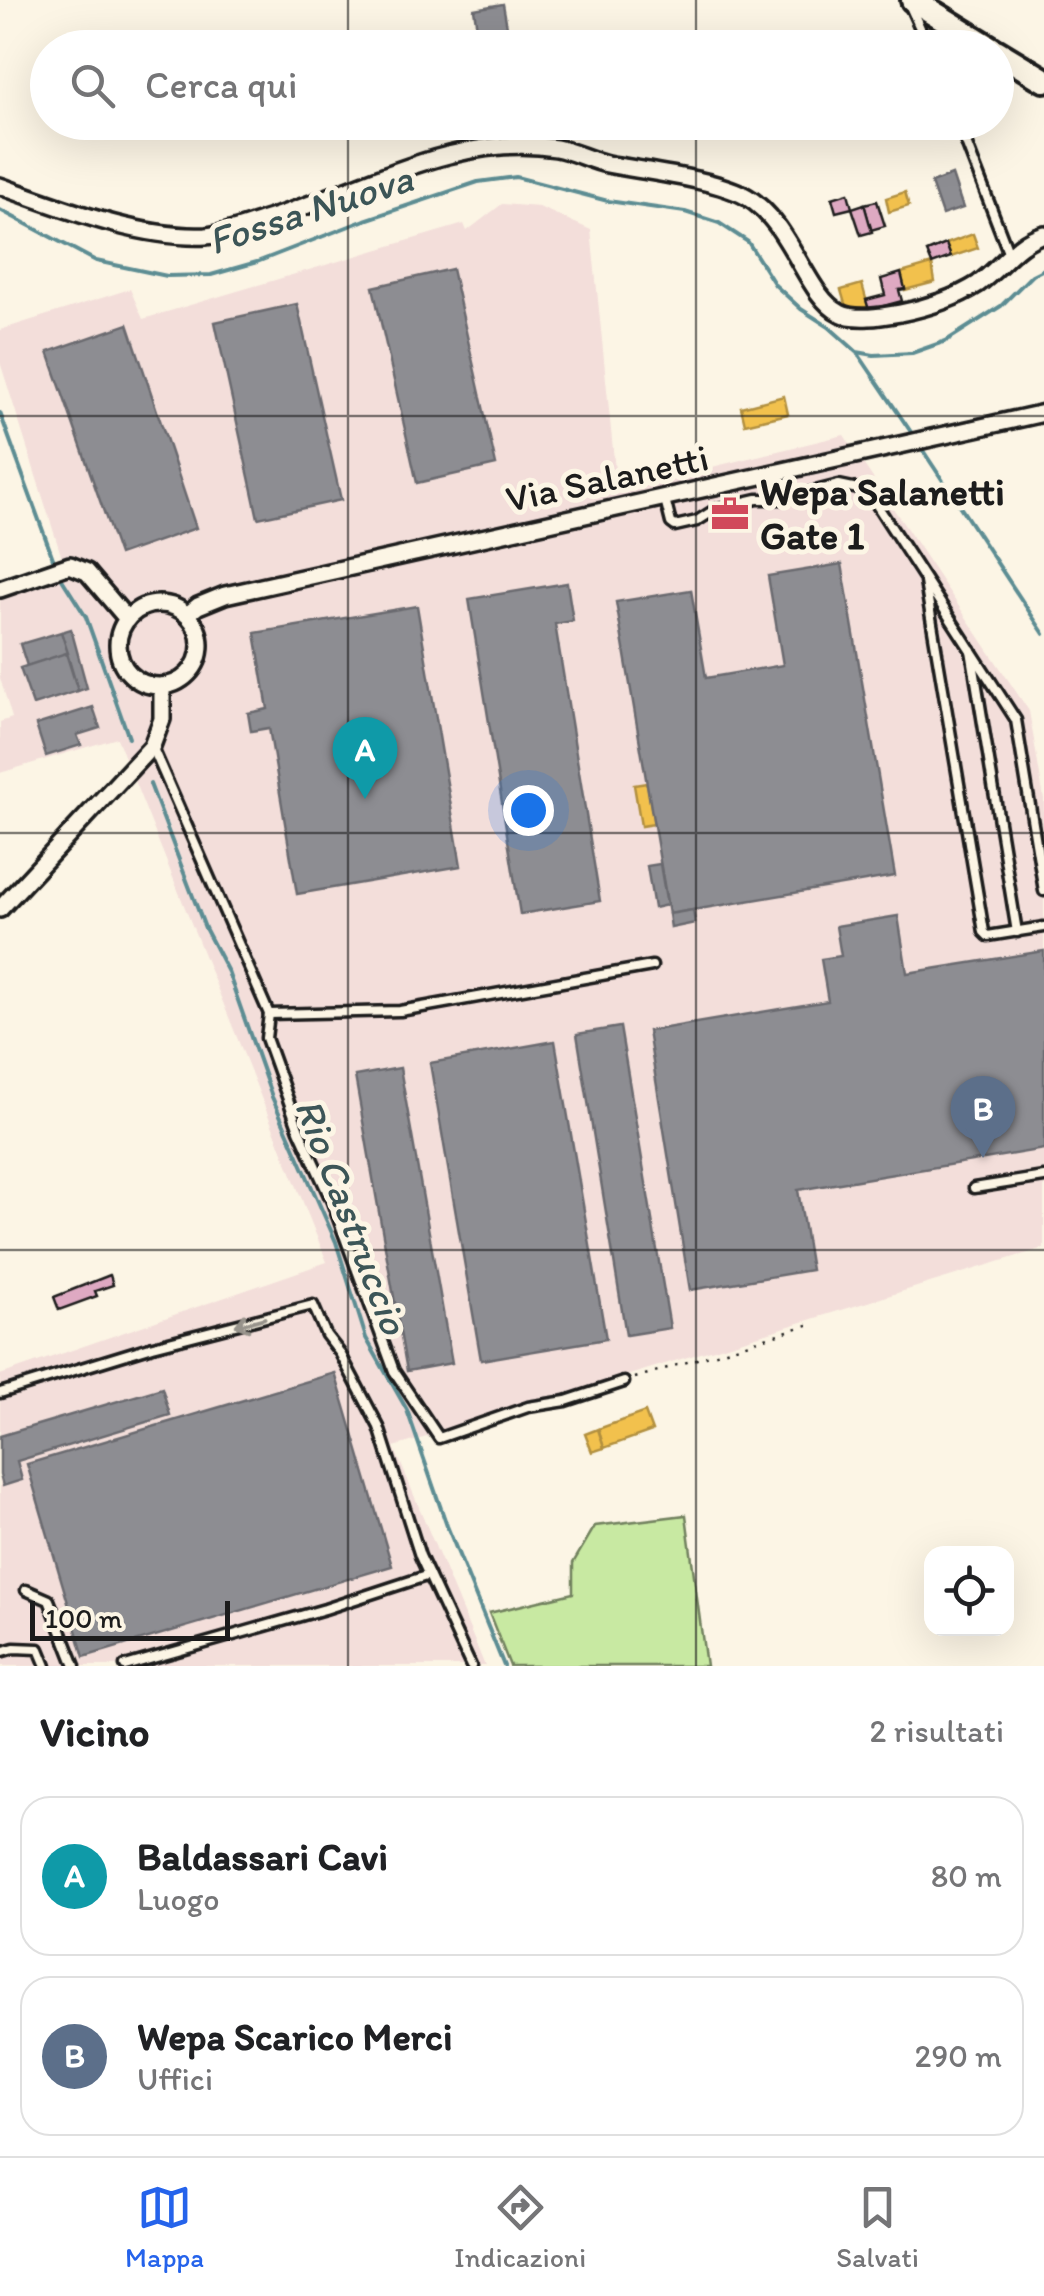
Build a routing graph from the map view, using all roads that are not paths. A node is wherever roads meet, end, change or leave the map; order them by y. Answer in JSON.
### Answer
{"nodes":[{"id":1,"x":910,"y":0,"type":"edge"},
{"id":2,"x":922,"y":30,"type":"edge"},
{"id":3,"x":961,"y":30,"type":"edge"},
{"id":4,"x":1014,"y":61,"type":"edge"},
{"id":5,"x":1044,"y":80,"type":"edge"},
{"id":6,"x":965,"y":140,"type":"edge"},
{"id":7,"x":0,"y":186,"type":"edge"},
{"id":8,"x":1044,"y":234,"type":"edge"},
{"id":9,"x":1010,"y":254,"type":"junction"},
{"id":10,"x":1044,"y":414,"type":"edge"},
{"id":11,"x":665,"y":499,"type":"junction"},
{"id":12,"x":924,"y":578,"type":"junction"},
{"id":13,"x":0,"y":589,"type":"edge"},
{"id":14,"x":187,"y":615,"type":"junction"},
{"id":15,"x":127,"y":619,"type":"junction"},
{"id":16,"x":971,"y":647,"type":"junction"},
{"id":17,"x":162,"y":686,"type":"junction"},
{"id":18,"x":152,"y":746,"type":"junction"},
{"id":19,"x":1044,"y":891,"type":"edge"},
{"id":20,"x":0,"y":909,"type":"edge"},
{"id":21,"x":1044,"y":927,"type":"edge"},
{"id":22,"x":1017,"y":932,"type":"junction"},
{"id":23,"x":652,"y":966,"type":"dead end"},
{"id":24,"x":269,"y":1014,"type":"junction"},
{"id":25,"x":1044,"y":1177,"type":"edge"},
{"id":26,"x":974,"y":1188,"type":"dead end"},
{"id":27,"x":624,"y":1382,"type":"road end"},
{"id":28,"x":0,"y":1393,"type":"edge"},
{"id":29,"x":429,"y":1575,"type":"junction"},
{"id":30,"x":26,"y":1590,"type":"dead end"},
{"id":31,"x":0,"y":1652,"type":"edge"},
{"id":32,"x":46,"y":1666,"type":"edge"},
{"id":33,"x":76,"y":1666,"type":"edge"},
{"id":34,"x":125,"y":1666,"type":"edge"},
{"id":35,"x":470,"y":1666,"type":"edge"}],
"edges":[{"from":1,"to":2,"type":"lane"},
{"from":1,"to":3,"type":"main road"},
{"from":4,"to":5,"type":"main road"},
{"from":6,"to":9,"type":"lane"},
{"from":7,"to":9,"type":"street"},
{"from":8,"to":9,"type":"street"},
{"from":10,"to":11,"type":"street","name":"Via Salanetti"},
{"from":11,"to":12,"type":"lane"},
{"from":11,"to":14,"type":"street","name":"Via Salanetti"},
{"from":12,"to":16,"type":"lane"},
{"from":12,"to":22,"type":"lane"},
{"from":13,"to":15,"type":"street"},
{"from":14,"to":15,"type":"street"},
{"from":14,"to":17,"type":"street"},
{"from":15,"to":17,"type":"street"},
{"from":16,"to":19,"type":"lane"},
{"from":16,"to":22,"type":"lane"},
{"from":17,"to":18,"type":"street"},
{"from":18,"to":20,"type":"street"},
{"from":18,"to":24,"type":"lane"},
{"from":21,"to":22,"type":"lane"},
{"from":23,"to":24,"type":"lane"},
{"from":24,"to":27,"type":"lane"},
{"from":25,"to":26,"type":"lane"},
{"from":29,"to":28,"type":"lane","one_way":true},
{"from":29,"to":34,"type":"lane"},
{"from":29,"to":35,"type":"lane"},
{"from":30,"to":33,"type":"lane"},
{"from":31,"to":32,"type":"lane"}]}
